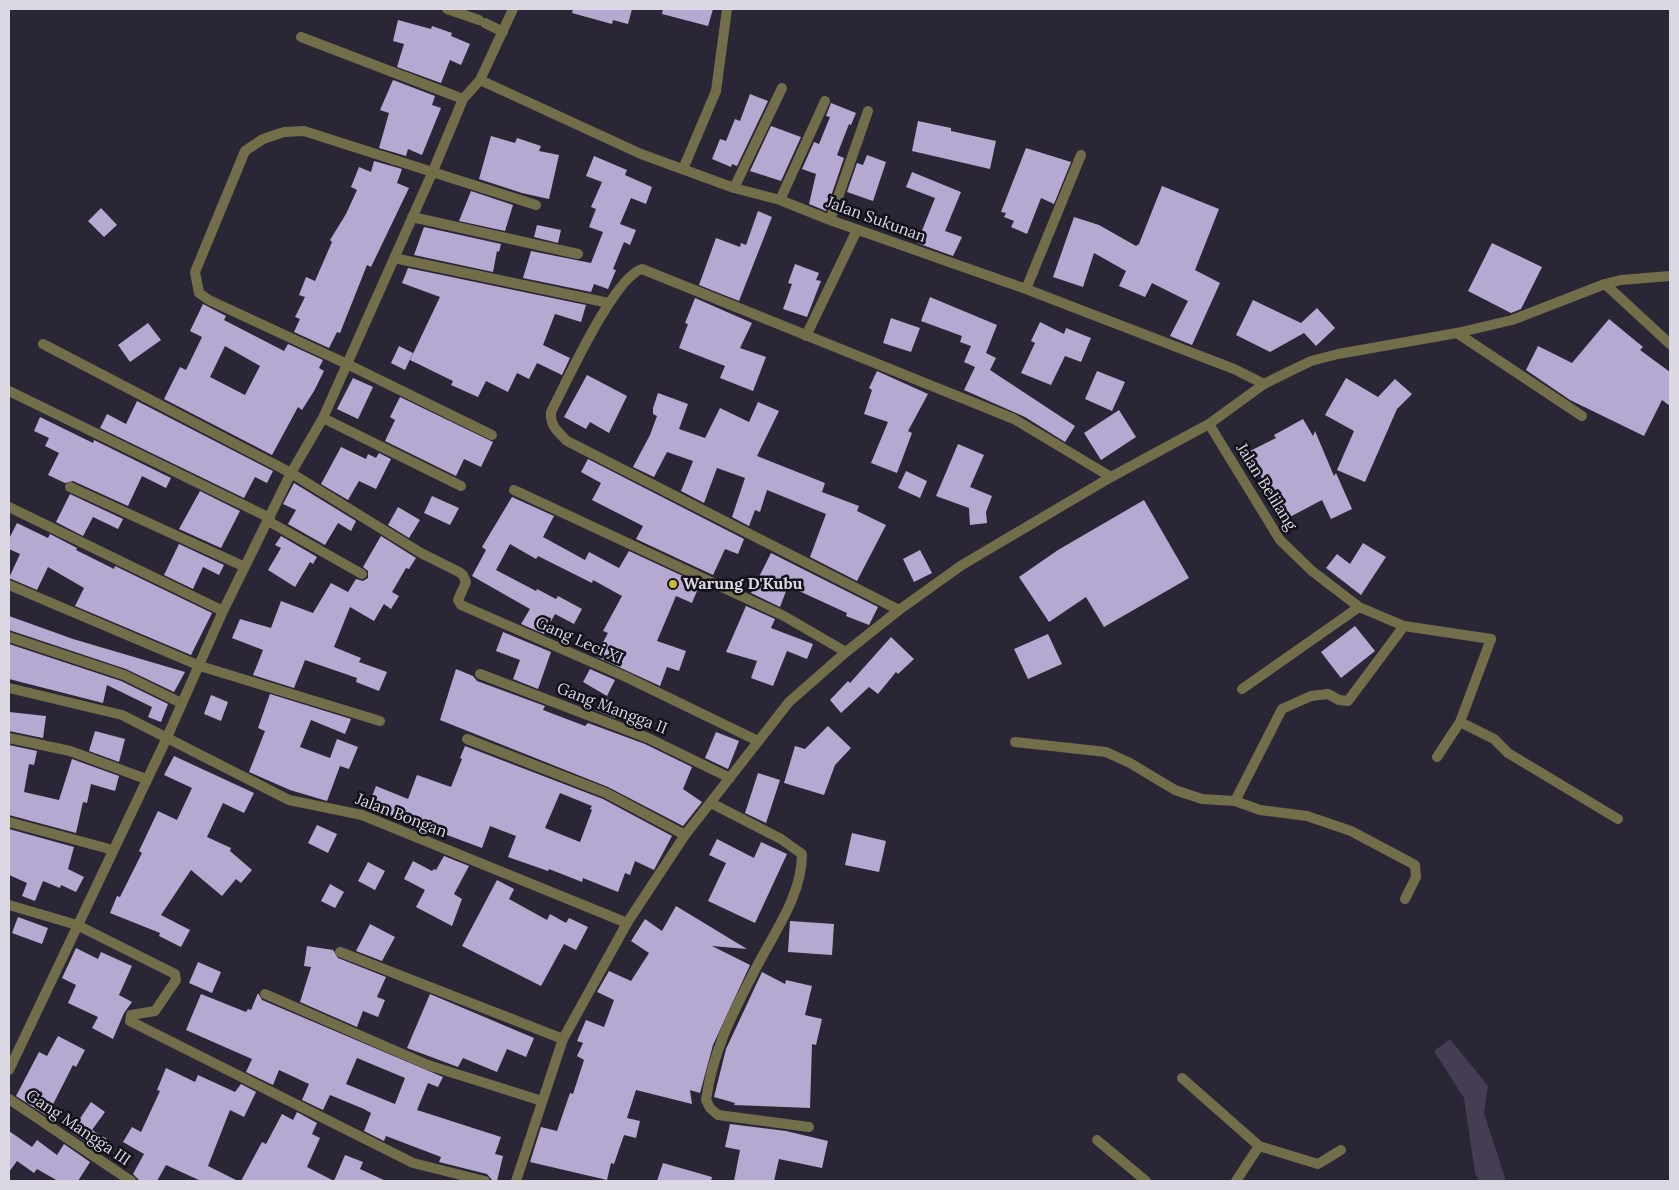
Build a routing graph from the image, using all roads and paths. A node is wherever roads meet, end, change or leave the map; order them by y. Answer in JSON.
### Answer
{"nodes":[{"id":1,"x":447,"y":9,"type":"edge"},
{"id":2,"x":513,"y":9,"type":"edge"},
{"id":3,"x":726,"y":9,"type":"edge"},
{"id":4,"x":503,"y":32,"type":"junction"},
{"id":5,"x":301,"y":37,"type":"dead end"},
{"id":6,"x":480,"y":80,"type":"junction"},
{"id":7,"x":782,"y":88,"type":"dead end"},
{"id":8,"x":463,"y":99,"type":"junction"},
{"id":9,"x":825,"y":101,"type":"dead end"},
{"id":10,"x":868,"y":111,"type":"dead end"},
{"id":11,"x":1082,"y":155,"type":"dead end"},
{"id":12,"x":683,"y":169,"type":"junction"},
{"id":13,"x":434,"y":171,"type":"junction"},
{"id":14,"x":734,"y":188,"type":"junction"},
{"id":15,"x":780,"y":200,"type":"junction"},
{"id":16,"x":536,"y":205,"type":"dead end"},
{"id":17,"x":412,"y":217,"type":"junction"},
{"id":18,"x":830,"y":220,"type":"junction"},
{"id":19,"x":857,"y":230,"type":"junction"},
{"id":20,"x":578,"y":254,"type":"dead end"},
{"id":21,"x":394,"y":258,"type":"junction"},
{"id":22,"x":1670,"y":276,"type":"edge"},
{"id":23,"x":1605,"y":284,"type":"junction"},
{"id":24,"x":1026,"y":289,"type":"junction"},
{"id":25,"x":609,"y":303,"type":"junction"},
{"id":26,"x":1457,"y":333,"type":"junction"},
{"id":27,"x":806,"y":336,"type":"junction"},
{"id":28,"x":43,"y":344,"type":"dead end"},
{"id":29,"x":1670,"y":344,"type":"edge"},
{"id":30,"x":347,"y":364,"type":"junction"},
{"id":31,"x":1264,"y":384,"type":"junction"},
{"id":32,"x":9,"y":391,"type":"edge"},
{"id":33,"x":1582,"y":416,"type":"dead end"},
{"id":34,"x":323,"y":418,"type":"junction"},
{"id":35,"x":1209,"y":424,"type":"junction"},
{"id":36,"x":492,"y":435,"type":"dead end"},
{"id":37,"x":291,"y":473,"type":"junction"},
{"id":38,"x":1112,"y":478,"type":"junction"},
{"id":39,"x":461,"y":486,"type":"dead end"},
{"id":40,"x":70,"y":487,"type":"dead end"},
{"id":41,"x":514,"y":490,"type":"dead end"},
{"id":42,"x":9,"y":507,"type":"edge"},
{"id":43,"x":269,"y":519,"type":"junction"},
{"id":44,"x":245,"y":567,"type":"junction"},
{"id":45,"x":362,"y":574,"type":"dead end"},
{"id":46,"x":9,"y":585,"type":"edge"},
{"id":47,"x":1359,"y":607,"type":"junction"},
{"id":48,"x":899,"y":610,"type":"junction"},
{"id":49,"x":223,"y":611,"type":"junction"},
{"id":50,"x":1404,"y":626,"type":"junction"},
{"id":51,"x":9,"y":637,"type":"edge"},
{"id":52,"x":846,"y":652,"type":"junction"},
{"id":53,"x":200,"y":666,"type":"junction"},
{"id":54,"x":480,"y":674,"type":"dead end"},
{"id":55,"x":9,"y":688,"type":"edge"},
{"id":56,"x":1242,"y":689,"type":"dead end"},
{"id":57,"x":181,"y":702,"type":"junction"},
{"id":58,"x":380,"y":721,"type":"dead end"},
{"id":59,"x":1460,"y":722,"type":"junction"},
{"id":60,"x":166,"y":736,"type":"junction"},
{"id":61,"x":9,"y":738,"type":"edge"},
{"id":62,"x":467,"y":739,"type":"dead end"},
{"id":63,"x":758,"y":741,"type":"junction"},
{"id":64,"x":1015,"y":742,"type":"dead end"},
{"id":65,"x":1437,"y":757,"type":"dead end"},
{"id":66,"x":730,"y":778,"type":"junction"},
{"id":67,"x":146,"y":779,"type":"junction"},
{"id":68,"x":1235,"y":801,"type":"junction"},
{"id":69,"x":711,"y":803,"type":"junction"},
{"id":70,"x":1618,"y":819,"type":"dead end"},
{"id":71,"x":9,"y":822,"type":"edge"},
{"id":72,"x":685,"y":835,"type":"junction"},
{"id":73,"x":113,"y":850,"type":"junction"},
{"id":74,"x":1405,"y":899,"type":"dead end"},
{"id":75,"x":9,"y":905,"type":"edge"},
{"id":76,"x":627,"y":923,"type":"junction"},
{"id":77,"x":77,"y":925,"type":"junction"},
{"id":78,"x":340,"y":952,"type":"dead end"},
{"id":79,"x":266,"y":994,"type":"dead end"},
{"id":80,"x":563,"y":1039,"type":"junction"},
{"id":81,"x":9,"y":1070,"type":"edge"},
{"id":82,"x":1182,"y":1078,"type":"dead end"},
{"id":83,"x":9,"y":1100,"type":"edge"},
{"id":84,"x":542,"y":1101,"type":"junction"},
{"id":85,"x":809,"y":1127,"type":"dead end"},
{"id":86,"x":1097,"y":1140,"type":"dead end"},
{"id":87,"x":1259,"y":1146,"type":"junction"},
{"id":88,"x":1341,"y":1150,"type":"dead end"},
{"id":89,"x":131,"y":1181,"type":"edge"},
{"id":90,"x":485,"y":1181,"type":"edge"},
{"id":91,"x":516,"y":1181,"type":"edge"},
{"id":92,"x":1146,"y":1181,"type":"edge"},
{"id":93,"x":1236,"y":1181,"type":"edge"}],
"edges":[{"from":1,"to":4,"type":"street"},
{"from":2,"to":4,"type":"street"},
{"from":3,"to":12,"type":"street"},
{"from":4,"to":6,"type":"street"},
{"from":5,"to":8,"type":"street"},
{"from":6,"to":8,"type":"street"},
{"from":6,"to":12,"type":"street","name":"Jalan Sukunan"},
{"from":7,"to":14,"type":"street"},
{"from":8,"to":13,"type":"street"},
{"from":9,"to":15,"type":"street"},
{"from":10,"to":18,"type":"street"},
{"from":11,"to":24,"type":"street"},
{"from":12,"to":14,"type":"street","name":"Jalan Sukunan"},
{"from":13,"to":16,"type":"street"},
{"from":13,"to":17,"type":"street"},
{"from":13,"to":30,"type":"street"},
{"from":14,"to":15,"type":"street","name":"Jalan Sukunan"},
{"from":15,"to":18,"type":"street","name":"Jalan Sukunan"},
{"from":17,"to":20,"type":"street"},
{"from":17,"to":21,"type":"street"},
{"from":18,"to":19,"type":"street","name":"Jalan Sukunan"},
{"from":19,"to":24,"type":"street","name":"Jalan Sukunan"},
{"from":19,"to":27,"type":"street"},
{"from":21,"to":25,"type":"street"},
{"from":21,"to":30,"type":"street"},
{"from":22,"to":23,"type":"street"},
{"from":23,"to":26,"type":"street"},
{"from":23,"to":29,"type":"street"},
{"from":24,"to":31,"type":"street","name":"Jalan Sukunan"},
{"from":25,"to":27,"type":"street"},
{"from":25,"to":48,"type":"street"},
{"from":26,"to":31,"type":"street"},
{"from":26,"to":33,"type":"street"},
{"from":27,"to":38,"type":"street"},
{"from":28,"to":37,"type":"street"},
{"from":30,"to":34,"type":"street"},
{"from":30,"to":36,"type":"street"},
{"from":31,"to":35,"type":"street"},
{"from":32,"to":43,"type":"street"},
{"from":34,"to":37,"type":"street"},
{"from":34,"to":39,"type":"street"},
{"from":35,"to":38,"type":"street"},
{"from":35,"to":47,"type":"street","name":"Jalan Belilang"},
{"from":37,"to":43,"type":"street"},
{"from":37,"to":63,"type":"street","name":"Gang Leci XI"},
{"from":38,"to":48,"type":"street"},
{"from":40,"to":44,"type":"street"},
{"from":41,"to":52,"type":"street"},
{"from":42,"to":49,"type":"street"},
{"from":43,"to":44,"type":"street"},
{"from":43,"to":45,"type":"street"},
{"from":44,"to":49,"type":"street"},
{"from":46,"to":53,"type":"street"},
{"from":47,"to":50,"type":"street","name":"Jalan Belilang"},
{"from":47,"to":56,"type":"street"},
{"from":48,"to":52,"type":"street"},
{"from":49,"to":53,"type":"street"},
{"from":50,"to":59,"type":"street","name":"Jalan Belilang"},
{"from":50,"to":68,"type":"street"},
{"from":51,"to":57,"type":"street"},
{"from":52,"to":63,"type":"street"},
{"from":53,"to":57,"type":"street"},
{"from":53,"to":58,"type":"street"},
{"from":54,"to":66,"type":"street","name":"Gang Mangga II"},
{"from":55,"to":60,"type":"street","name":"Jalan Bongan"},
{"from":57,"to":60,"type":"street"},
{"from":59,"to":65,"type":"street"},
{"from":59,"to":70,"type":"street"},
{"from":60,"to":67,"type":"street"},
{"from":60,"to":76,"type":"street","name":"Jalan Bongan"},
{"from":61,"to":67,"type":"street"},
{"from":62,"to":72,"type":"street"},
{"from":63,"to":66,"type":"street"},
{"from":64,"to":68,"type":"street"},
{"from":66,"to":69,"type":"street"},
{"from":67,"to":73,"type":"street"},
{"from":68,"to":74,"type":"street"},
{"from":69,"to":72,"type":"street"},
{"from":69,"to":85,"type":"street"},
{"from":71,"to":73,"type":"street"},
{"from":72,"to":76,"type":"street"},
{"from":73,"to":77,"type":"street"},
{"from":75,"to":77,"type":"street"},
{"from":76,"to":80,"type":"street"},
{"from":77,"to":81,"type":"street"},
{"from":77,"to":90,"type":"street"},
{"from":78,"to":80,"type":"street"},
{"from":79,"to":84,"type":"street"},
{"from":80,"to":84,"type":"street"},
{"from":82,"to":87,"type":"street"},
{"from":83,"to":89,"type":"street","name":"Gang Mangga III"},
{"from":84,"to":91,"type":"street"},
{"from":86,"to":92,"type":"street"},
{"from":87,"to":88,"type":"street"},
{"from":87,"to":93,"type":"street"}]}
